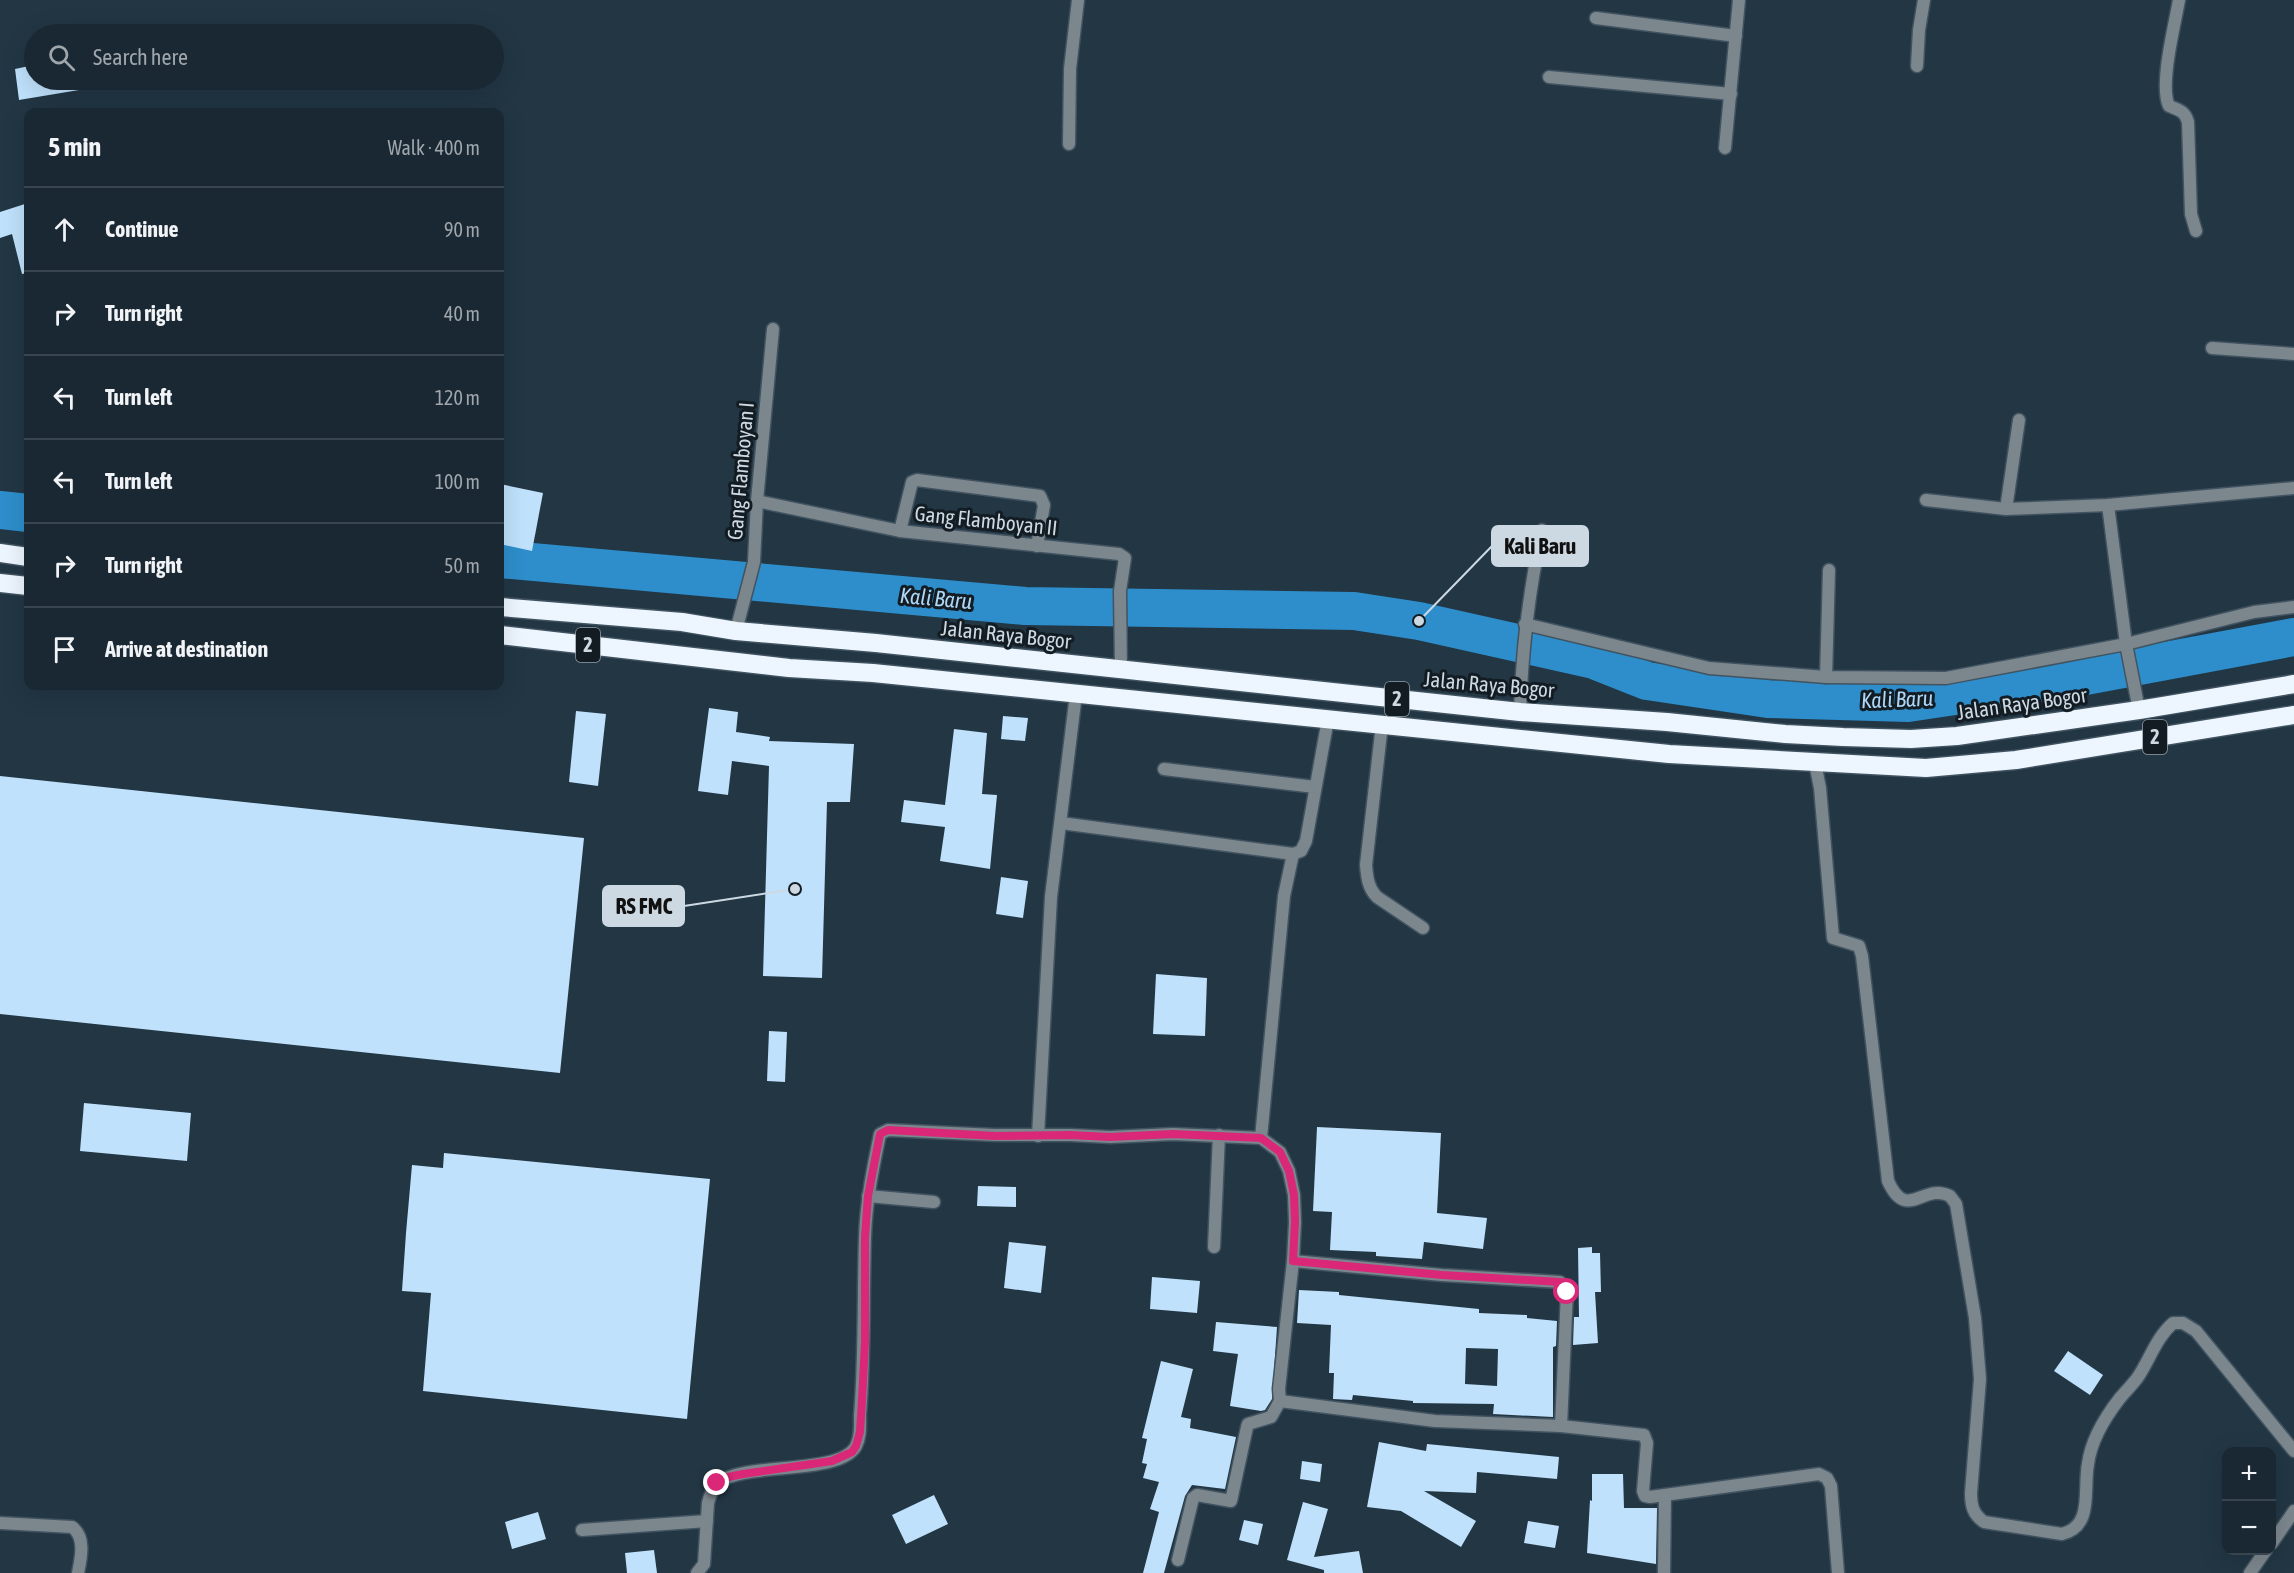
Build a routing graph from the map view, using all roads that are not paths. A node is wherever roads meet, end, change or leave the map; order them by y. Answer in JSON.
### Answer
{"nodes":[{"id":1,"x":1078,"y":0,"type":"edge"},
{"id":2,"x":1739,"y":0,"type":"edge"},
{"id":3,"x":1924,"y":0,"type":"edge"},
{"id":4,"x":2179,"y":0,"type":"edge"},
{"id":5,"x":1596,"y":18,"type":"dead end"},
{"id":6,"x":1736,"y":36,"type":"junction"},
{"id":7,"x":1917,"y":66,"type":"dead end"},
{"id":8,"x":1549,"y":77,"type":"dead end"},
{"id":9,"x":1731,"y":94,"type":"junction"},
{"id":10,"x":1069,"y":144,"type":"dead end"},
{"id":11,"x":1725,"y":148,"type":"dead end"},
{"id":12,"x":2196,"y":231,"type":"dead end"},
{"id":13,"x":773,"y":329,"type":"dead end"},
{"id":14,"x":2212,"y":348,"type":"dead end"},
{"id":15,"x":2294,"y":354,"type":"edge"},
{"id":16,"x":2019,"y":420,"type":"dead end"},
{"id":17,"x":2294,"y":488,"type":"edge"},
{"id":18,"x":1926,"y":500,"type":"dead end"},
{"id":19,"x":757,"y":501,"type":"junction"},
{"id":20,"x":2108,"y":505,"type":"junction"},
{"id":21,"x":2006,"y":509,"type":"junction"},
{"id":22,"x":1542,"y":530,"type":"dead end"},
{"id":23,"x":900,"y":531,"type":"junction"},
{"id":24,"x":1037,"y":546,"type":"junction"},
{"id":25,"x":0,"y":554,"type":"edge"},
{"id":26,"x":24,"y":557,"type":"edge"},
{"id":27,"x":1829,"y":570,"type":"dead end"},
{"id":28,"x":0,"y":583,"type":"edge"},
{"id":29,"x":24,"y":586,"type":"edge"},
{"id":30,"x":504,"y":607,"type":"edge"},
{"id":31,"x":2294,"y":607,"type":"edge"},
{"id":32,"x":738,"y":622,"type":"junction"},
{"id":33,"x":1525,"y":629,"type":"junction"},
{"id":34,"x":504,"y":635,"type":"edge"},
{"id":35,"x":2127,"y":647,"type":"junction"},
{"id":36,"x":1121,"y":670,"type":"junction"},
{"id":37,"x":1826,"y":677,"type":"junction"},
{"id":38,"x":2294,"y":684,"type":"edge"},
{"id":39,"x":1076,"y":694,"type":"junction"},
{"id":40,"x":2139,"y":710,"type":"junction"},
{"id":41,"x":1520,"y":712,"type":"junction"},
{"id":42,"x":2294,"y":715,"type":"edge"},
{"id":43,"x":1328,"y":719,"type":"junction"},
{"id":44,"x":1382,"y":724,"type":"junction"},
{"id":45,"x":1815,"y":763,"type":"junction"},
{"id":46,"x":1164,"y":769,"type":"dead end"},
{"id":47,"x":1315,"y":787,"type":"junction"},
{"id":48,"x":1061,"y":823,"type":"junction"},
{"id":49,"x":1293,"y":854,"type":"junction"},
{"id":50,"x":1423,"y":928,"type":"dead end"},
{"id":51,"x":1219,"y":1135,"type":"junction"},
{"id":52,"x":1038,"y":1136,"type":"junction"},
{"id":53,"x":1261,"y":1138,"type":"junction"},
{"id":54,"x":868,"y":1196,"type":"junction"},
{"id":55,"x":934,"y":1202,"type":"dead end"},
{"id":56,"x":1214,"y":1247,"type":"dead end"},
{"id":57,"x":1293,"y":1261,"type":"junction"},
{"id":58,"x":1280,"y":1401,"type":"junction"},
{"id":59,"x":1561,"y":1426,"type":"junction"},
{"id":60,"x":2294,"y":1451,"type":"edge"},
{"id":61,"x":1665,"y":1495,"type":"junction"},
{"id":62,"x":2294,"y":1511,"type":"edge"},
{"id":63,"x":707,"y":1521,"type":"junction"},
{"id":64,"x":0,"y":1523,"type":"edge"},
{"id":65,"x":582,"y":1530,"type":"dead end"},
{"id":66,"x":2276,"y":1536,"type":"edge"},
{"id":67,"x":2263,"y":1555,"type":"edge"},
{"id":68,"x":1178,"y":1560,"type":"dead end"},
{"id":69,"x":78,"y":1573,"type":"edge"},
{"id":70,"x":697,"y":1573,"type":"edge"},
{"id":71,"x":1664,"y":1573,"type":"edge"},
{"id":72,"x":1838,"y":1573,"type":"edge"},
{"id":73,"x":2250,"y":1573,"type":"edge"}],
"edges":[{"from":1,"to":10,"type":"street"},
{"from":2,"to":6,"type":"street"},
{"from":3,"to":7,"type":"street"},
{"from":4,"to":12,"type":"street"},
{"from":5,"to":6,"type":"street"},
{"from":6,"to":9,"type":"street"},
{"from":8,"to":9,"type":"street"},
{"from":9,"to":11,"type":"street"},
{"from":13,"to":19,"type":"street","name":"Gang Flamboyan I"},
{"from":14,"to":15,"type":"street"},
{"from":16,"to":21,"type":"street"},
{"from":17,"to":20,"type":"street"},
{"from":18,"to":21,"type":"street"},
{"from":19,"to":23,"type":"street","name":"Gang Flamboyan II"},
{"from":19,"to":32,"type":"street","name":"Gang Flamboyan I"},
{"from":20,"to":21,"type":"street"},
{"from":20,"to":35,"type":"street"},
{"from":22,"to":33,"type":"street"},
{"from":23,"to":24,"type":"street","name":"Gang Flamboyan II"},
{"from":23,"to":24,"type":"street"},
{"from":24,"to":36,"type":"street","name":"Gang Flamboyan II"},
{"from":25,"to":26,"type":"highway"},
{"from":27,"to":37,"type":"street"},
{"from":28,"to":29,"type":"highway"},
{"from":30,"to":32,"type":"highway","name":"Jalan Raya Bogor","number":"2"},
{"from":31,"to":35,"type":"street"},
{"from":32,"to":36,"type":"highway","name":"Jalan Raya Bogor","number":"2"},
{"from":33,"to":37,"type":"street"},
{"from":33,"to":41,"type":"street"},
{"from":34,"to":39,"type":"highway","number":"2"},
{"from":35,"to":37,"type":"street"},
{"from":35,"to":40,"type":"street"},
{"from":36,"to":41,"type":"highway","name":"Jalan Raya Bogor","number":"2"},
{"from":38,"to":40,"type":"highway","name":"Jalan Raya Bogor","number":"2"},
{"from":39,"to":43,"type":"highway","number":"2"},
{"from":39,"to":48,"type":"street"},
{"from":40,"to":41,"type":"highway","name":"Jalan Raya Bogor","number":"2"},
{"from":42,"to":45,"type":"highway","number":"2"},
{"from":43,"to":44,"type":"highway","number":"2"},
{"from":43,"to":47,"type":"street"},
{"from":44,"to":45,"type":"highway","number":"2"},
{"from":44,"to":50,"type":"street"},
{"from":45,"to":60,"type":"street"},
{"from":46,"to":47,"type":"street"},
{"from":47,"to":49,"type":"street"},
{"from":48,"to":49,"type":"street"},
{"from":48,"to":52,"type":"street"},
{"from":49,"to":53,"type":"street"},
{"from":51,"to":52,"type":"street"},
{"from":51,"to":53,"type":"street"},
{"from":51,"to":56,"type":"street"},
{"from":52,"to":54,"type":"street"},
{"from":53,"to":57,"type":"street"},
{"from":54,"to":55,"type":"street"},
{"from":54,"to":63,"type":"street"},
{"from":57,"to":58,"type":"street"},
{"from":57,"to":59,"type":"street"},
{"from":58,"to":59,"type":"street"},
{"from":58,"to":68,"type":"street"},
{"from":59,"to":61,"type":"street"},
{"from":61,"to":71,"type":"street"},
{"from":61,"to":72,"type":"street"},
{"from":62,"to":66,"type":"street"},
{"from":63,"to":65,"type":"street"},
{"from":63,"to":70,"type":"street"},
{"from":64,"to":69,"type":"street"},
{"from":67,"to":73,"type":"street"}]}
